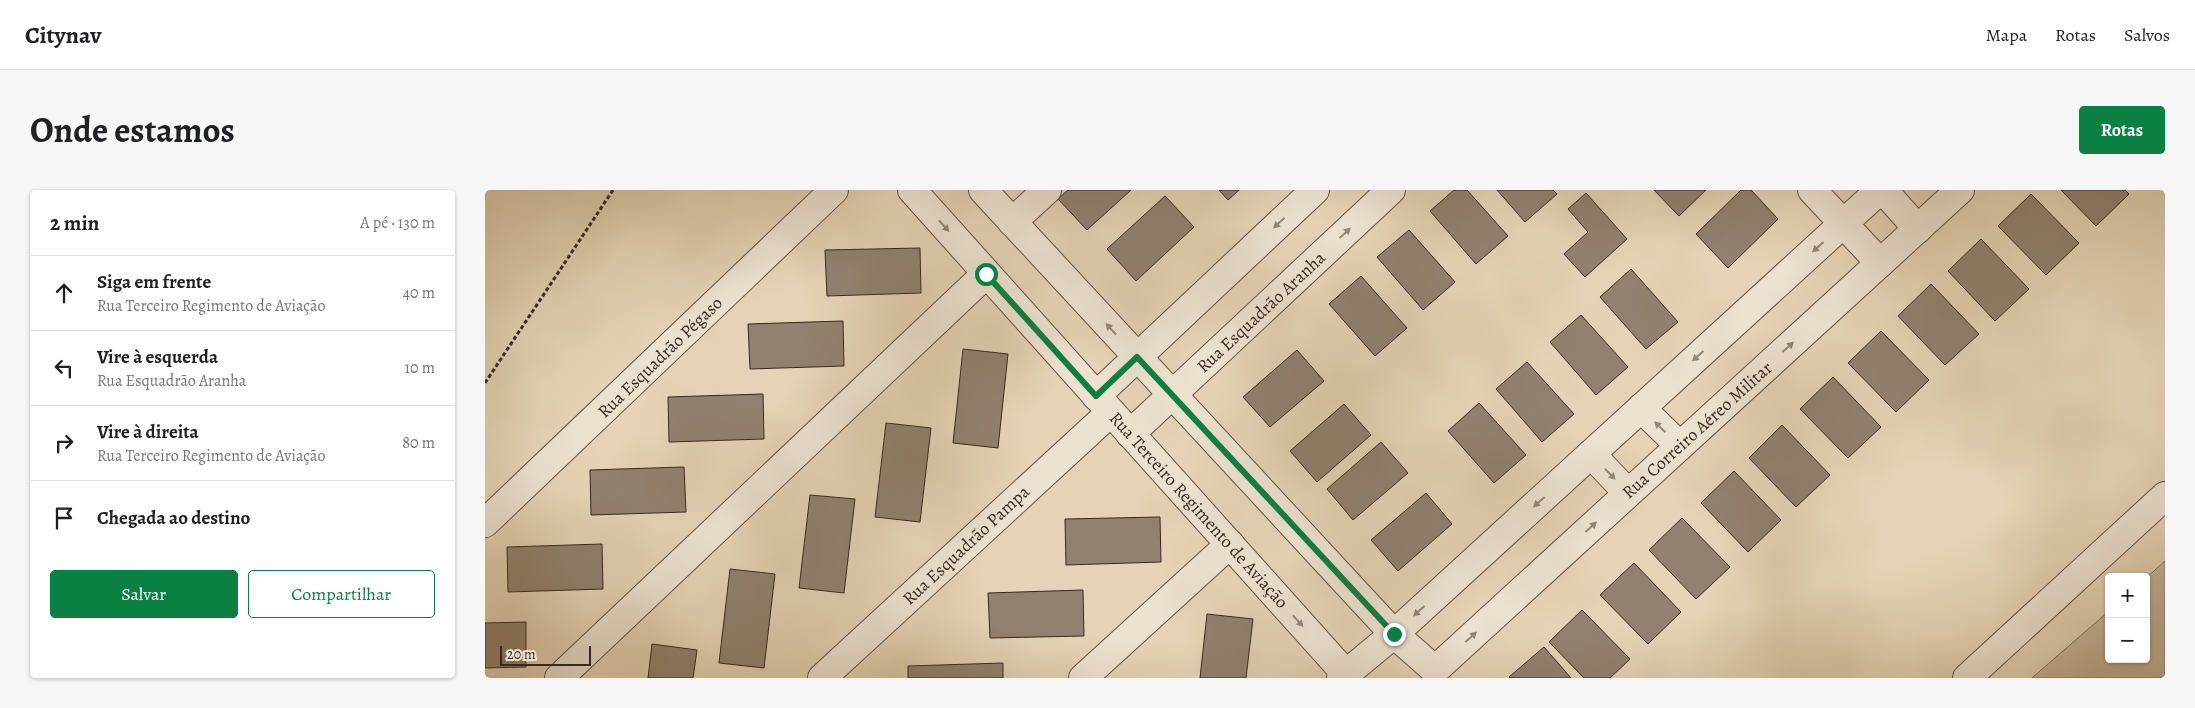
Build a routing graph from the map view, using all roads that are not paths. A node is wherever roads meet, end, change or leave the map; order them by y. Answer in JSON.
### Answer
{"nodes":[{"id":1,"x":834,"y":190,"type":"edge"},
{"id":2,"x":912,"y":190,"type":"edge"},
{"id":3,"x":983,"y":190,"type":"edge"},
{"id":4,"x":1047,"y":190,"type":"edge"},
{"id":5,"x":1315,"y":190,"type":"edge"},
{"id":6,"x":1812,"y":190,"type":"edge"},
{"id":7,"x":1881,"y":190,"type":"edge"},
{"id":8,"x":1960,"y":190,"type":"edge"},
{"id":9,"x":1382,"y":193,"type":"edge"},
{"id":10,"x":1013,"y":222,"type":"junction"},
{"id":11,"x":1843,"y":223,"type":"junction"},
{"id":12,"x":1918,"y":229,"type":"junction"},
{"id":13,"x":1880,"y":263,"type":"junction"},
{"id":14,"x":986,"y":274,"type":"junction"},
{"id":15,"x":1137,"y":357,"type":"junction"},
{"id":16,"x":1172,"y":395,"type":"junction"},
{"id":17,"x":1103,"y":404,"type":"junction"},
{"id":18,"x":1641,"y":408,"type":"junction"},
{"id":19,"x":1131,"y":434,"type":"junction"},
{"id":20,"x":1680,"y":446,"type":"junction"},
{"id":21,"x":1591,"y":454,"type":"junction"},
{"id":22,"x":1628,"y":493,"type":"junction"},
{"id":23,"x":2165,"y":496,"type":"edge"},
{"id":24,"x":485,"y":524,"type":"edge"},
{"id":25,"x":1229,"y":544,"type":"junction"},
{"id":26,"x":1394,"y":634,"type":"junction"},
{"id":27,"x":1343,"y":676,"type":"edge"},
{"id":28,"x":559,"y":678,"type":"edge"},
{"id":29,"x":822,"y":678,"type":"edge"},
{"id":30,"x":1083,"y":678,"type":"edge"},
{"id":31,"x":1967,"y":678,"type":"edge"}],
"edges":[{"from":1,"to":24,"type":"street","name":"Rua Esquadrão Pégaso"},
{"from":2,"to":14,"type":"street","name":"Rua Terceiro Regimento de Aviação","one_way":true},
{"from":3,"to":10,"type":"street"},
{"from":4,"to":10,"type":"street"},
{"from":5,"to":15,"type":"street","one_way":true},
{"from":6,"to":11,"type":"street"},
{"from":7,"to":11,"type":"street"},
{"from":7,"to":12,"type":"street"},
{"from":8,"to":12,"type":"street","name":"Rua Correiro Aéreo Militar"},
{"from":16,"to":9,"type":"street","name":"Rua Esquadrão Aranha","one_way":true},
{"from":15,"to":10,"type":"street","one_way":true},
{"from":11,"to":13,"type":"street"},
{"from":11,"to":18,"type":"street","one_way":true},
{"from":12,"to":13,"type":"street","name":"Rua Correiro Aéreo Militar"},
{"from":20,"to":13,"type":"street","name":"Rua Correiro Aéreo Militar","one_way":true},
{"from":14,"to":17,"type":"street","name":"Rua Terceiro Regimento de Aviação"},
{"from":14,"to":28,"type":"street"},
{"from":15,"to":16,"type":"street"},
{"from":15,"to":17,"type":"street"},
{"from":16,"to":19,"type":"street","name":"Rua Esquadrão Aranha"},
{"from":16,"to":26,"type":"street"},
{"from":17,"to":19,"type":"street","name":"Rua Terceiro Regimento de Aviação"},
{"from":17,"to":29,"type":"street","name":"Rua Esquadrão Pampa"},
{"from":20,"to":18,"type":"street","one_way":true},
{"from":18,"to":21,"type":"street"},
{"from":19,"to":25,"type":"street","name":"Rua Terceiro Regimento de Aviação"},
{"from":20,"to":22,"type":"street","name":"Rua Correiro Aéreo Militar"},
{"from":21,"to":22,"type":"street","one_way":true},
{"from":21,"to":26,"type":"street","one_way":true},
{"from":26,"to":22,"type":"street","name":"Rua Correiro Aéreo Militar","one_way":true},
{"from":23,"to":31,"type":"street"},
{"from":25,"to":27,"type":"street","name":"Rua Terceiro Regimento de Aviação","one_way":true},
{"from":25,"to":30,"type":"street"},
{"from":26,"to":27,"type":"street"}]}
